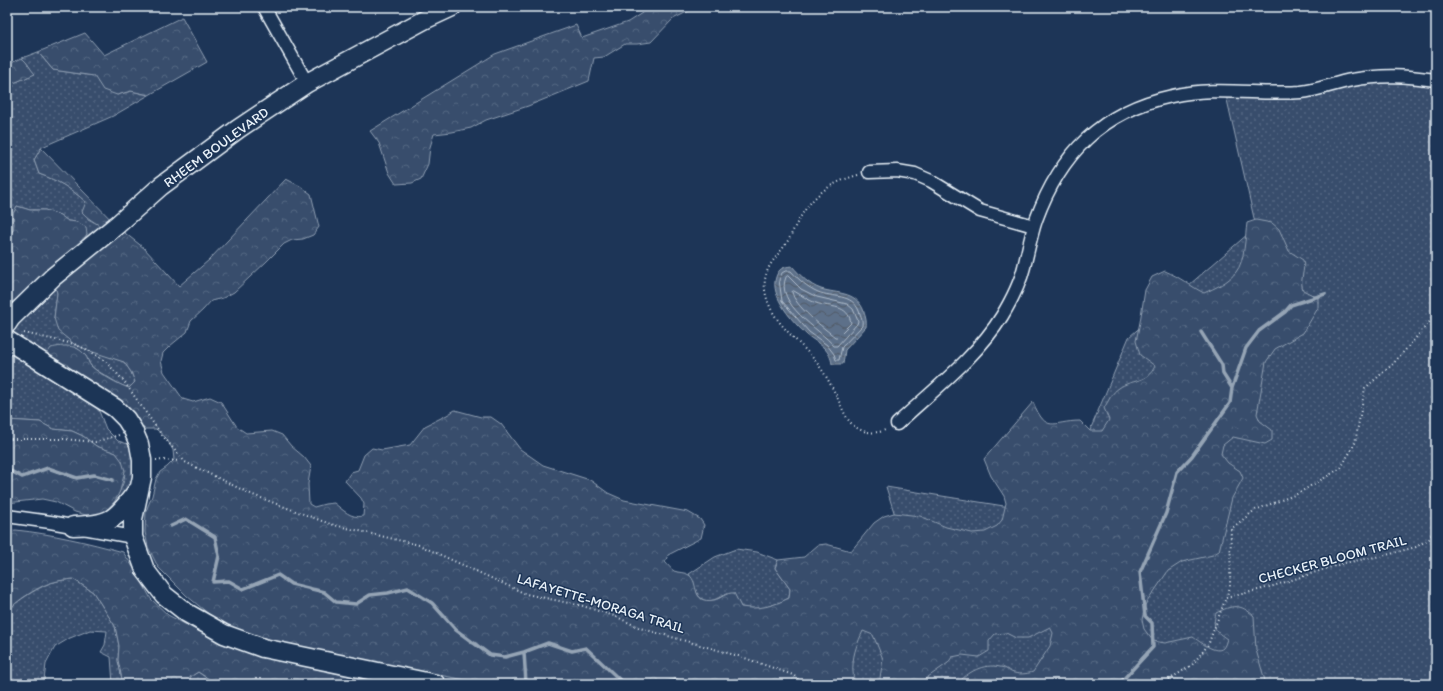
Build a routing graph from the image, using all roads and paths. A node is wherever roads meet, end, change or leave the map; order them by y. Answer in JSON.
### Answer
{"nodes":[{"id":1,"x":264,"y":7,"type":"edge"},
{"id":2,"x":452,"y":7,"type":"edge"},
{"id":3,"x":1436,"y":80,"type":"edge"},
{"id":4,"x":307,"y":83,"type":"junction"},
{"id":5,"x":868,"y":172,"type":"joint"},
{"id":6,"x":1034,"y":226,"type":"junction"},
{"id":7,"x":1436,"y":317,"type":"edge"},
{"id":8,"x":12,"y":332,"type":"edge"},
{"id":9,"x":897,"y":424,"type":"joint"},
{"id":10,"x":133,"y":430,"type":"junction"},
{"id":11,"x":7,"y":439,"type":"edge"},
{"id":12,"x":142,"y":460,"type":"junction"},
{"id":13,"x":185,"y":462,"type":"junction"},
{"id":14,"x":140,"y":486,"type":"junction"},
{"id":15,"x":7,"y":516,"type":"edge"},
{"id":16,"x":73,"y":526,"type":"junction"},
{"id":17,"x":1436,"y":528,"type":"edge"},
{"id":18,"x":133,"y":537,"type":"junction"},
{"id":19,"x":1226,"y":599,"type":"junction"},
{"id":20,"x":436,"y":684,"type":"edge"},
{"id":21,"x":804,"y":684,"type":"edge"},
{"id":22,"x":1162,"y":684,"type":"edge"}],
"edges":[{"from":1,"to":4,"type":"street"},
{"from":2,"to":4,"type":"street","name":"RHEEM BOULEVARD"},
{"from":3,"to":6,"type":"street"},
{"from":4,"to":8,"type":"street","name":"RHEEM BOULEVARD"},
{"from":5,"to":6,"type":"street"},
{"from":5,"to":9,"type":"path"},
{"from":6,"to":9,"type":"street"},
{"from":7,"to":19,"type":"path"},
{"from":8,"to":10,"type":"street"},
{"from":8,"to":13,"type":"path","name":"LAFAYETTE-MORAGA TRAIL"},
{"from":10,"to":11,"type":"path"},
{"from":10,"to":12,"type":"street"},
{"from":12,"to":13,"type":"path"},
{"from":12,"to":14,"type":"street"},
{"from":13,"to":21,"type":"path","name":"LAFAYETTE-MORAGA TRAIL"},
{"from":14,"to":16,"type":"street"},
{"from":14,"to":18,"type":"street"},
{"from":15,"to":16,"type":"street"},
{"from":16,"to":18,"type":"street"},
{"from":17,"to":19,"type":"path","name":"CHECKER BLOOM TRAIL"},
{"from":18,"to":20,"type":"street"},
{"from":19,"to":22,"type":"path"}]}
